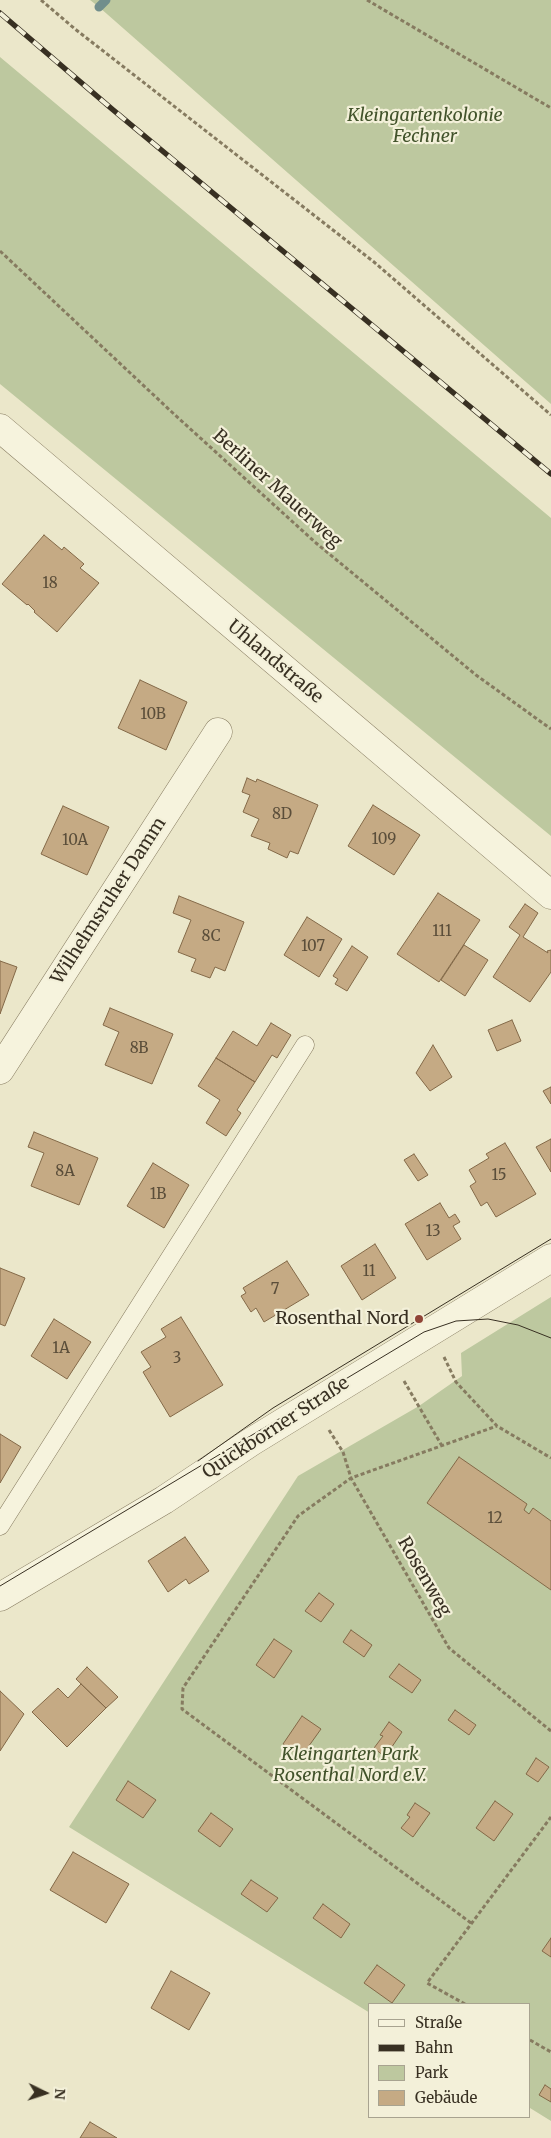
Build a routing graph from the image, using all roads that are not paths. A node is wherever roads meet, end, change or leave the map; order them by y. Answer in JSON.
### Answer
{"nodes":[{"id":1,"x":0,"y":428,"type":"edge"},
{"id":2,"x":218,"y":732,"type":"dead end"},
{"id":3,"x":551,"y":895,"type":"edge"},
{"id":4,"x":305,"y":1045,"type":"dead end"},
{"id":5,"x":0,"y":1070,"type":"edge"},
{"id":6,"x":551,"y":1258,"type":"edge"},
{"id":7,"x":0,"y":1526,"type":"edge"},
{"id":8,"x":0,"y":1598,"type":"edge"}],
"edges":[{"from":1,"to":3,"type":"street","name":"Uhlandstraße"},
{"from":2,"to":5,"type":"street","name":"Wilhelmsruher Damm"},
{"from":4,"to":7,"type":"lane"},
{"from":6,"to":8,"type":"street","name":"Quickborner Straße"}]}
